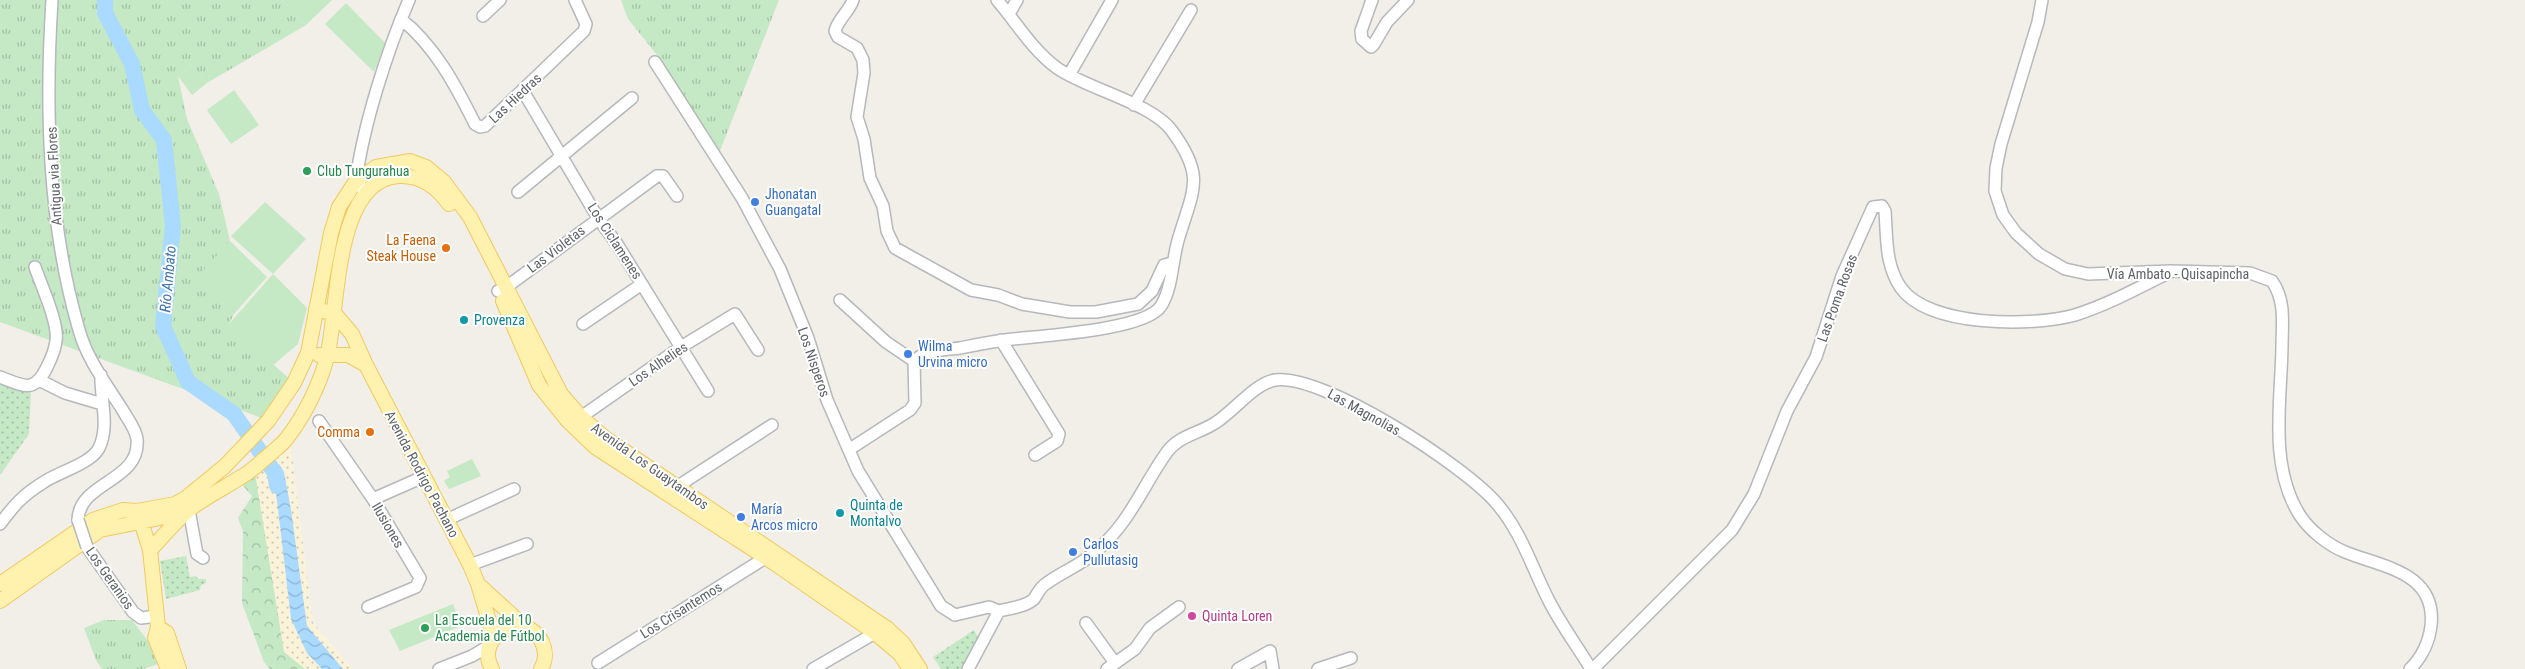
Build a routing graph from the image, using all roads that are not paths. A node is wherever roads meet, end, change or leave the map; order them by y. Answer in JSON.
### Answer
{"nodes":[{"id":1,"x":52,"y":0,"type":"edge"},
{"id":2,"x":408,"y":0,"type":"edge"},
{"id":3,"x":500,"y":0,"type":"edge"},
{"id":4,"x":576,"y":0,"type":"edge"},
{"id":5,"x":853,"y":0,"type":"edge"},
{"id":6,"x":997,"y":0,"type":"edge"},
{"id":7,"x":1017,"y":0,"type":"edge"},
{"id":8,"x":1112,"y":0,"type":"edge"},
{"id":9,"x":1372,"y":0,"type":"edge"},
{"id":10,"x":1408,"y":0,"type":"edge"},
{"id":11,"x":2042,"y":0,"type":"edge"},
{"id":12,"x":1191,"y":10,"type":"dead end"},
{"id":13,"x":1009,"y":14,"type":"junction"},
{"id":14,"x":484,"y":16,"type":"dead end"},
{"id":15,"x":401,"y":19,"type":"junction"},
{"id":16,"x":655,"y":62,"type":"dead end"},
{"id":17,"x":1069,"y":75,"type":"junction"},
{"id":18,"x":522,"y":91,"type":"junction"},
{"id":19,"x":632,"y":98,"type":"dead end"},
{"id":20,"x":1134,"y":105,"type":"junction"},
{"id":21,"x":563,"y":156,"type":"junction"},
{"id":22,"x":356,"y":181,"type":"junction"},
{"id":23,"x":518,"y":192,"type":"dead end"},
{"id":24,"x":366,"y":193,"type":"junction"},
{"id":25,"x":677,"y":196,"type":"dead end"},
{"id":26,"x":598,"y":218,"type":"junction"},
{"id":27,"x":331,"y":233,"type":"junction"},
{"id":28,"x":345,"y":237,"type":"junction"},
{"id":29,"x":1172,"y":263,"type":"junction"},
{"id":30,"x":35,"y":267,"type":"dead end"},
{"id":31,"x":2171,"y":271,"type":"junction"},
{"id":32,"x":642,"y":284,"type":"junction"},
{"id":33,"x":502,"y":290,"type":"junction"},
{"id":34,"x":840,"y":300,"type":"dead end"},
{"id":35,"x":316,"y":309,"type":"junction"},
{"id":36,"x":335,"y":314,"type":"junction"},
{"id":37,"x":583,"y":324,"type":"dead end"},
{"id":38,"x":1001,"y":340,"type":"junction"},
{"id":39,"x":681,"y":347,"type":"junction"},
{"id":40,"x":758,"y":350,"type":"dead end"},
{"id":41,"x":308,"y":352,"type":"junction"},
{"id":42,"x":327,"y":357,"type":"junction"},
{"id":43,"x":914,"y":362,"type":"junction"},
{"id":44,"x":366,"y":365,"type":"junction"},
{"id":45,"x":101,"y":375,"type":"junction"},
{"id":46,"x":0,"y":377,"type":"edge"},
{"id":47,"x":40,"y":381,"type":"junction"},
{"id":48,"x":708,"y":391,"type":"dead end"},
{"id":49,"x":102,"y":404,"type":"junction"},
{"id":50,"x":581,"y":417,"type":"junction"},
{"id":51,"x":319,"y":421,"type":"dead end"},
{"id":52,"x":772,"y":425,"type":"dead end"},
{"id":53,"x":850,"y":449,"type":"junction"},
{"id":54,"x":1035,"y":455,"type":"dead end"},
{"id":55,"x":423,"y":477,"type":"junction"},
{"id":56,"x":678,"y":486,"type":"junction"},
{"id":57,"x":514,"y":489,"type":"dead end"},
{"id":58,"x":373,"y":499,"type":"junction"},
{"id":59,"x":187,"y":512,"type":"junction"},
{"id":60,"x":140,"y":517,"type":"junction"},
{"id":61,"x":446,"y":520,"type":"junction"},
{"id":62,"x":0,"y":524,"type":"edge"},
{"id":63,"x":528,"y":544,"type":"dead end"},
{"id":64,"x":150,"y":550,"type":"junction"},
{"id":65,"x":202,"y":558,"type":"dead end"},
{"id":66,"x":773,"y":559,"type":"junction"},
{"id":67,"x":470,"y":565,"type":"junction"},
{"id":68,"x":0,"y":584,"type":"edge"},
{"id":69,"x":478,"y":584,"type":"junction"},
{"id":70,"x":0,"y":601,"type":"edge"},
{"id":71,"x":368,"y":607,"type":"dead end"},
{"id":72,"x":1179,"y":607,"type":"dead end"},
{"id":73,"x":999,"y":611,"type":"junction"},
{"id":74,"x":158,"y":621,"type":"junction"},
{"id":75,"x":1086,"y":623,"type":"dead end"},
{"id":76,"x":526,"y":628,"type":"junction"},
{"id":77,"x":875,"y":633,"type":"junction"},
{"id":78,"x":491,"y":642,"type":"junction"},
{"id":79,"x":1351,"y":658,"type":"dead end"},
{"id":80,"x":598,"y":663,"type":"dead end"},
{"id":81,"x":1111,"y":666,"type":"edge"},
{"id":82,"x":542,"y":668,"type":"edge"},
{"id":83,"x":1325,"y":668,"type":"edge"},
{"id":84,"x":168,"y":669,"type":"edge"},
{"id":85,"x":179,"y":669,"type":"edge"},
{"id":86,"x":439,"y":669,"type":"edge"},
{"id":87,"x":492,"y":669,"type":"edge"},
{"id":88,"x":813,"y":669,"type":"edge"},
{"id":89,"x":916,"y":669,"type":"edge"},
{"id":90,"x":968,"y":669,"type":"edge"},
{"id":91,"x":1238,"y":669,"type":"edge"},
{"id":92,"x":1273,"y":669,"type":"edge"},
{"id":93,"x":1592,"y":669,"type":"edge"},
{"id":94,"x":2410,"y":669,"type":"edge"}],
"edges":[{"from":1,"to":45,"type":"street","name":"Antigua via Flores"},
{"from":2,"to":15,"type":"street"},
{"from":3,"to":14,"type":"street"},
{"from":4,"to":18,"type":"street","name":"Las Hiedras"},
{"from":5,"to":29,"type":"street"},
{"from":6,"to":13,"type":"street"},
{"from":7,"to":13,"type":"street"},
{"from":8,"to":17,"type":"street"},
{"from":9,"to":10,"type":"street"},
{"from":11,"to":31,"type":"street","name":"Vía Ambato - Quisapincha"},
{"from":12,"to":20,"type":"street"},
{"from":13,"to":17,"type":"street"},
{"from":15,"to":18,"type":"street","name":"Las Hiedras"},
{"from":15,"to":22,"type":"street"},
{"from":16,"to":53,"type":"street","name":"Los Nisperos"},
{"from":17,"to":20,"type":"street"},
{"from":18,"to":21,"type":"street","name":"Los Ciclamenes"},
{"from":19,"to":21,"type":"street"},
{"from":20,"to":29,"type":"street"},
{"from":21,"to":23,"type":"street"},
{"from":21,"to":26,"type":"street","name":"Los Ciclamenes"},
{"from":22,"to":24,"type":"street"},
{"from":22,"to":27,"type":"main road","name":"Avenida Los Guaytambos"},
{"from":22,"to":33,"type":"main road","name":"Avenida Los Guaytambos"},
{"from":24,"to":28,"type":"main road","name":"Avenida Los Guaytambos"},
{"from":24,"to":33,"type":"main road","name":"Avenida Los Guaytambos"},
{"from":25,"to":26,"type":"street","name":"Las Violetas"},
{"from":26,"to":32,"type":"street","name":"Los Ciclamenes"},
{"from":26,"to":33,"type":"street","name":"Las Violetas"},
{"from":27,"to":28,"type":"main road"},
{"from":27,"to":35,"type":"main road","name":"Avenida Los Guaytambos"},
{"from":28,"to":36,"type":"main road","name":"Avenida Los Guaytambos"},
{"from":29,"to":38,"type":"street"},
{"from":30,"to":47,"type":"street"},
{"from":31,"to":93,"type":"street","name":"Las Poma Rosas"},
{"from":31,"to":94,"type":"street","name":"Vía Ambato - Quisapincha"},
{"from":32,"to":37,"type":"street"},
{"from":32,"to":39,"type":"street","name":"Los Ciclamenes"},
{"from":33,"to":50,"type":"main road","name":"Avenida Los Guaytambos"},
{"from":33,"to":66,"type":"main road","name":"Avenida Los Guaytambos"},
{"from":34,"to":43,"type":"street"},
{"from":35,"to":36,"type":"main road"},
{"from":35,"to":41,"type":"main road","name":"Avenida Los Guaytambos"},
{"from":36,"to":42,"type":"main road","name":"Avenida Los Guaytambos"},
{"from":36,"to":44,"type":"main road","name":"Avenida Rodrigo Pachano"},
{"from":38,"to":43,"type":"street"},
{"from":38,"to":54,"type":"street"},
{"from":39,"to":40,"type":"street","name":"Los Alhelies"},
{"from":39,"to":48,"type":"street","name":"Los Ciclamenes"},
{"from":39,"to":50,"type":"street","name":"Los Alhelies"},
{"from":41,"to":42,"type":"main road"},
{"from":41,"to":60,"type":"main road","name":"Avenida Los Guaytambos"},
{"from":42,"to":44,"type":"main road"},
{"from":42,"to":59,"type":"main road","name":"Avenida Los Guaytambos"},
{"from":43,"to":53,"type":"street"},
{"from":44,"to":55,"type":"main road","name":"Avenida Rodrigo Pachano"},
{"from":45,"to":49,"type":"street"},
{"from":45,"to":74,"type":"street","name":"Los Geranios","bridge":true},
{"from":46,"to":47,"type":"street"},
{"from":47,"to":49,"type":"street"},
{"from":49,"to":62,"type":"street"},
{"from":50,"to":56,"type":"main road","name":"Avenida Los Guaytambos"},
{"from":51,"to":58,"type":"street","name":"Ilusiones"},
{"from":52,"to":56,"type":"street"},
{"from":53,"to":73,"type":"street","name":"Los Nisperos"},
{"from":55,"to":58,"type":"street"},
{"from":55,"to":61,"type":"main road","name":"Avenida Rodrigo Pachano"},
{"from":56,"to":66,"type":"main road","name":"Avenida Los Guaytambos"},
{"from":57,"to":61,"type":"street"},
{"from":58,"to":71,"type":"street","name":"Ilusiones"},
{"from":59,"to":60,"type":"main road","name":"Avenida Los Guaytambos"},
{"from":59,"to":64,"type":"main road"},
{"from":59,"to":65,"type":"street"},
{"from":60,"to":64,"type":"main road"},
{"from":60,"to":68,"type":"main road"},
{"from":60,"to":70,"type":"main road"},
{"from":61,"to":67,"type":"main road","name":"Avenida Rodrigo Pachano"},
{"from":63,"to":67,"type":"street"},
{"from":64,"to":74,"type":"main road"},
{"from":66,"to":77,"type":"main road","name":"Avenida Los Guaytambos"},
{"from":66,"to":80,"type":"street","name":"Los Crisantemos"},
{"from":66,"to":89,"type":"main road","name":"Avenida Los Guaytambos"},
{"from":67,"to":69,"type":"main road","name":"Avenida Rodrigo Pachano"},
{"from":69,"to":76,"type":"main road","name":"Avenida Rodrigo Pachano"},
{"from":69,"to":78,"type":"main road","name":"Avenida Rodrigo Pachano"},
{"from":72,"to":81,"type":"street"},
{"from":73,"to":90,"type":"street"},
{"from":73,"to":93,"type":"street","name":"Las Magnolias"},
{"from":74,"to":84,"type":"main road"},
{"from":74,"to":85,"type":"main road"},
{"from":75,"to":81,"type":"street"},
{"from":76,"to":78,"type":"main road"},
{"from":76,"to":82,"type":"main road","name":"Avenida Rodrigo Pachano"},
{"from":77,"to":88,"type":"street"},
{"from":77,"to":89,"type":"main road","name":"Avenida Los Guaytambos"},
{"from":78,"to":86,"type":"street"},
{"from":78,"to":87,"type":"main road","name":"Avenida Rodrigo Pachano"},
{"from":79,"to":83,"type":"street"},
{"from":91,"to":92,"type":"street"}]}
